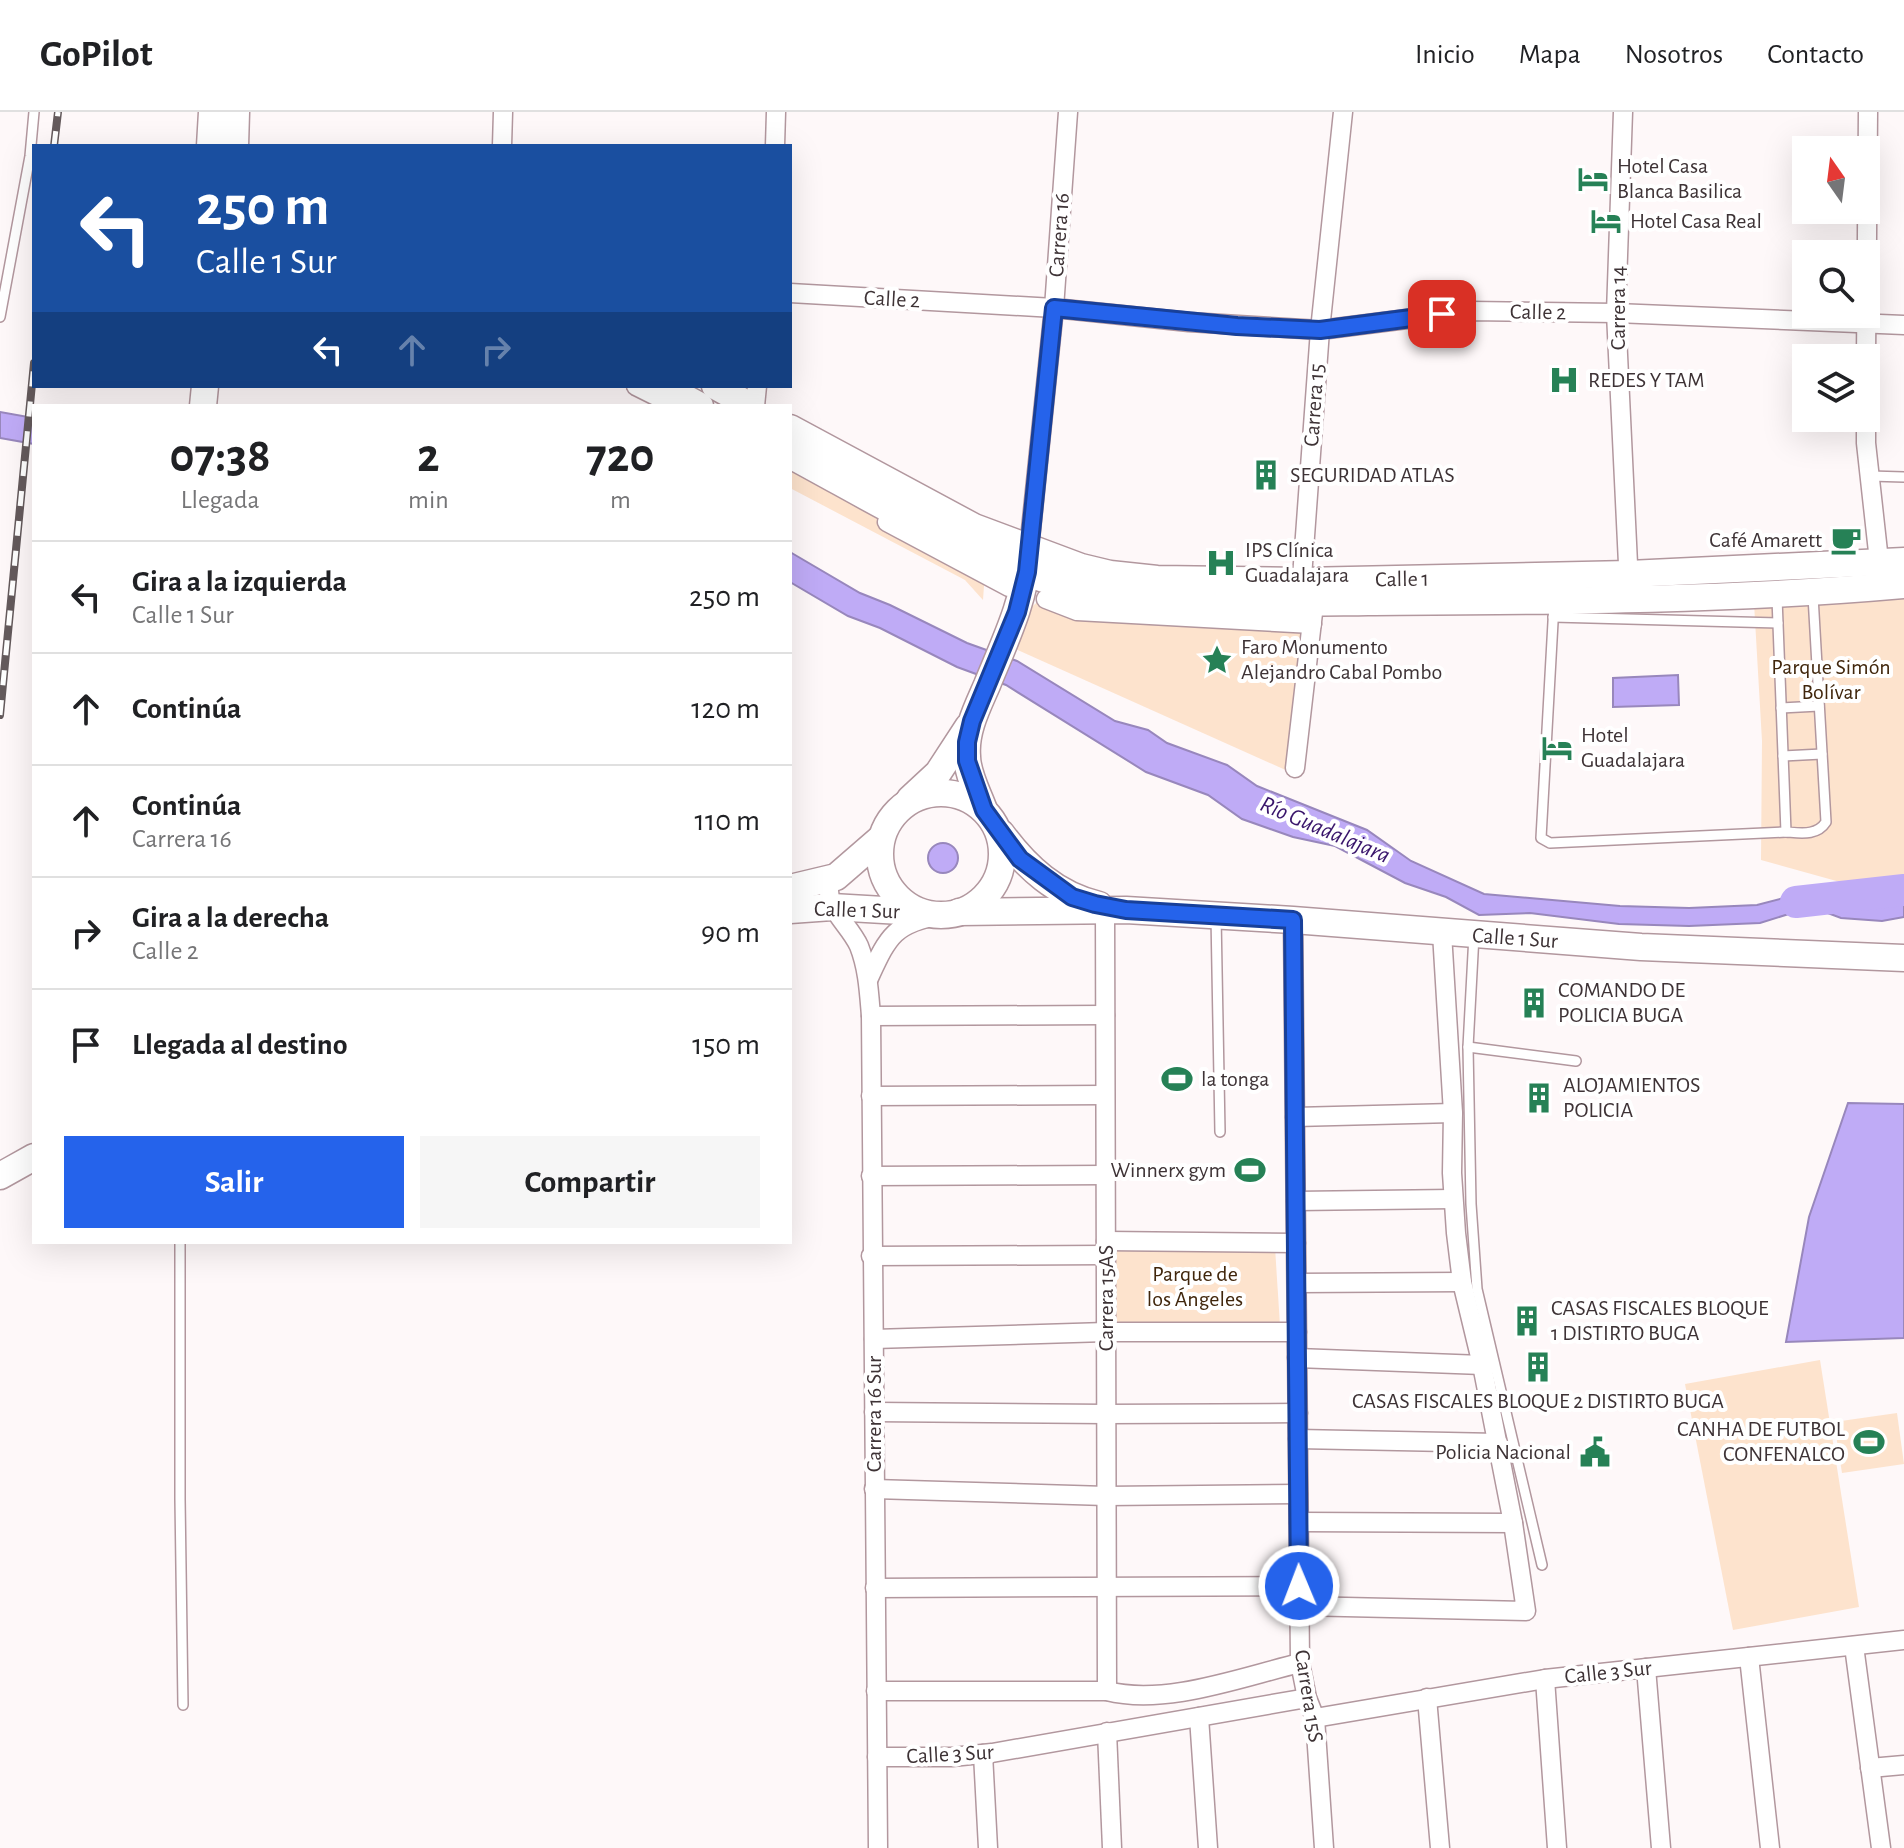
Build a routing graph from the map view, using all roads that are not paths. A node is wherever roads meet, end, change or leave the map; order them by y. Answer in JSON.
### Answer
{"nodes":[{"id":1,"x":34,"y":112,"type":"edge"},
{"id":2,"x":212,"y":112,"type":"edge"},
{"id":3,"x":236,"y":112,"type":"edge"},
{"id":4,"x":503,"y":112,"type":"edge"},
{"id":5,"x":776,"y":112,"type":"edge"},
{"id":6,"x":1068,"y":112,"type":"edge"},
{"id":7,"x":1343,"y":112,"type":"edge"},
{"id":8,"x":1623,"y":112,"type":"edge"},
{"id":9,"x":1868,"y":112,"type":"edge"},
{"id":10,"x":210,"y":144,"type":"edge"},
{"id":11,"x":235,"y":144,"type":"edge"},
{"id":12,"x":502,"y":144,"type":"edge"},
{"id":13,"x":775,"y":144,"type":"edge"},
{"id":14,"x":1867,"y":240,"type":"edge"},
{"id":15,"x":792,"y":293,"type":"edge"},
{"id":16,"x":1054,"y":308,"type":"junction"},
{"id":17,"x":1616,"y":313,"type":"junction"},
{"id":18,"x":0,"y":317,"type":"edge"},
{"id":19,"x":1792,"y":319,"type":"edge"},
{"id":20,"x":1880,"y":323,"type":"edge"},
{"id":21,"x":1904,"y":325,"type":"edge"},
{"id":22,"x":1320,"y":330,"type":"junction"},
{"id":23,"x":640,"y":388,"type":"edge"},
{"id":24,"x":667,"y":388,"type":"edge"},
{"id":25,"x":719,"y":388,"type":"edge"},
{"id":26,"x":672,"y":404,"type":"edge"},
{"id":27,"x":696,"y":404,"type":"edge"},
{"id":28,"x":749,"y":404,"type":"edge"},
{"id":29,"x":792,"y":429,"type":"edge"},
{"id":30,"x":1867,"y":432,"type":"edge"},
{"id":31,"x":792,"y":456,"type":"edge"},
{"id":32,"x":792,"y":470,"type":"edge"},
{"id":33,"x":1870,"y":476,"type":"junction"},
{"id":34,"x":1904,"y":477,"type":"edge"},
{"id":35,"x":1629,"y":574,"type":"junction"},
{"id":36,"x":1892,"y":574,"type":"edge"},
{"id":37,"x":1020,"y":587,"type":"junction"},
{"id":38,"x":1084,"y":591,"type":"junction"},
{"id":39,"x":1813,"y":592,"type":"junction"},
{"id":40,"x":1777,"y":595,"type":"junction"},
{"id":41,"x":1046,"y":599,"type":"dead end"},
{"id":42,"x":1629,"y":600,"type":"junction"},
{"id":43,"x":1307,"y":603,"type":"junction"},
{"id":44,"x":1554,"y":609,"type":"junction"},
{"id":45,"x":1778,"y":623,"type":"junction"},
{"id":46,"x":1819,"y":706,"type":"junction"},
{"id":47,"x":1781,"y":708,"type":"junction"},
{"id":48,"x":972,"y":721,"type":"junction"},
{"id":49,"x":1822,"y":754,"type":"junction"},
{"id":50,"x":1783,"y":756,"type":"junction"},
{"id":51,"x":1295,"y":768,"type":"dead end"},
{"id":52,"x":903,"y":805,"type":"junction"},
{"id":53,"x":990,"y":818,"type":"junction"},
{"id":54,"x":1786,"y":832,"type":"junction"},
{"id":55,"x":881,"y":838,"type":"junction"},
{"id":56,"x":836,"y":877,"type":"junction"},
{"id":57,"x":792,"y":888,"type":"edge"},
{"id":58,"x":832,"y":907,"type":"junction"},
{"id":59,"x":1112,"y":909,"type":"junction"},
{"id":60,"x":792,"y":910,"type":"edge"},
{"id":61,"x":942,"y":913,"type":"junction"},
{"id":62,"x":1216,"y":916,"type":"junction"},
{"id":63,"x":1293,"y":920,"type":"junction"},
{"id":64,"x":1442,"y":933,"type":"junction"},
{"id":65,"x":1474,"y":935,"type":"junction"},
{"id":66,"x":1904,"y":958,"type":"edge"},
{"id":67,"x":868,"y":980,"type":"junction"},
{"id":68,"x":1105,"y":1015,"type":"junction"},
{"id":69,"x":871,"y":1016,"type":"junction"},
{"id":70,"x":1468,"y":1047,"type":"junction"},
{"id":71,"x":1576,"y":1061,"type":"dead end"},
{"id":72,"x":1105,"y":1095,"type":"junction"},
{"id":73,"x":871,"y":1096,"type":"junction"},
{"id":74,"x":1453,"y":1113,"type":"junction"},
{"id":75,"x":1295,"y":1117,"type":"junction"},
{"id":76,"x":1220,"y":1132,"type":"dead end"},
{"id":77,"x":32,"y":1158,"type":"edge"},
{"id":78,"x":1106,"y":1175,"type":"junction"},
{"id":79,"x":0,"y":1176,"type":"edge"},
{"id":80,"x":871,"y":1176,"type":"junction"},
{"id":81,"x":32,"y":1179,"type":"edge"},
{"id":82,"x":0,"y":1196,"type":"edge"},
{"id":83,"x":1453,"y":1199,"type":"junction"},
{"id":84,"x":1296,"y":1201,"type":"junction"},
{"id":85,"x":1296,"y":1243,"type":"junction"},
{"id":86,"x":180,"y":1244,"type":"edge"},
{"id":87,"x":1106,"y":1248,"type":"junction"},
{"id":88,"x":871,"y":1256,"type":"junction"},
{"id":89,"x":1462,"y":1282,"type":"junction"},
{"id":90,"x":1297,"y":1283,"type":"junction"},
{"id":91,"x":1106,"y":1332,"type":"junction"},
{"id":92,"x":1297,"y":1332,"type":"junction"},
{"id":93,"x":874,"y":1339,"type":"junction"},
{"id":94,"x":1297,"y":1358,"type":"junction"},
{"id":95,"x":1482,"y":1365,"type":"junction"},
{"id":96,"x":874,"y":1412,"type":"junction"},
{"id":97,"x":1298,"y":1413,"type":"junction"},
{"id":98,"x":1106,"y":1414,"type":"junction"},
{"id":99,"x":1298,"y":1439,"type":"junction"},
{"id":100,"x":1498,"y":1443,"type":"junction"},
{"id":101,"x":874,"y":1489,"type":"junction"},
{"id":102,"x":1298,"y":1494,"type":"junction"},
{"id":103,"x":1106,"y":1496,"type":"junction"},
{"id":104,"x":1299,"y":1522,"type":"junction"},
{"id":105,"x":1513,"y":1523,"type":"junction"},
{"id":106,"x":1542,"y":1565,"type":"dead end"},
{"id":107,"x":1299,"y":1586,"type":"junction"},
{"id":108,"x":1107,"y":1587,"type":"junction"},
{"id":109,"x":875,"y":1588,"type":"junction"},
{"id":110,"x":1300,"y":1606,"type":"junction"},
{"id":111,"x":1904,"y":1640,"type":"edge"},
{"id":112,"x":1854,"y":1646,"type":"junction"},
{"id":113,"x":1749,"y":1657,"type":"junction"},
{"id":114,"x":1300,"y":1663,"type":"junction"},
{"id":115,"x":1646,"y":1668,"type":"junction"},
{"id":116,"x":1545,"y":1679,"type":"junction"},
{"id":117,"x":876,"y":1691,"type":"junction"},
{"id":118,"x":1107,"y":1691,"type":"junction"},
{"id":119,"x":1307,"y":1698,"type":"junction"},
{"id":120,"x":1427,"y":1698,"type":"junction"},
{"id":121,"x":183,"y":1705,"type":"dead end"},
{"id":122,"x":1199,"y":1717,"type":"junction"},
{"id":123,"x":1315,"y":1718,"type":"junction"},
{"id":124,"x":1107,"y":1732,"type":"junction"},
{"id":125,"x":983,"y":1754,"type":"junction"},
{"id":126,"x":877,"y":1757,"type":"junction"},
{"id":127,"x":1904,"y":1765,"type":"edge"},
{"id":128,"x":1870,"y":1768,"type":"junction"},
{"id":129,"x":878,"y":1848,"type":"edge"},
{"id":130,"x":988,"y":1848,"type":"edge"},
{"id":131,"x":1112,"y":1848,"type":"edge"},
{"id":132,"x":1208,"y":1848,"type":"edge"},
{"id":133,"x":1324,"y":1848,"type":"edge"},
{"id":134,"x":1440,"y":1848,"type":"edge"},
{"id":135,"x":1557,"y":1848,"type":"edge"},
{"id":136,"x":1661,"y":1848,"type":"edge"},
{"id":137,"x":1770,"y":1848,"type":"edge"},
{"id":138,"x":1881,"y":1848,"type":"edge"}],
"edges":[{"from":1,"to":18,"type":"lane"},
{"from":2,"to":10,"type":"main road"},
{"from":3,"to":11,"type":"main road"},
{"from":4,"to":12,"type":"street"},
{"from":5,"to":13,"type":"street"},
{"from":6,"to":16,"type":"street","name":"Carrera 16"},
{"from":7,"to":22,"type":"street","name":"Carrera 15"},
{"from":8,"to":17,"type":"street","name":"Carrera 14"},
{"from":9,"to":14,"type":"street"},
{"from":15,"to":16,"type":"street","name":"Calle 2"},
{"from":16,"to":22,"type":"street","name":"Calle 2"},
{"from":16,"to":37,"type":"street","name":"Carrera 16"},
{"from":17,"to":19,"type":"street","name":"Calle 2"},
{"from":17,"to":22,"type":"street","name":"Calle 2"},
{"from":17,"to":35,"type":"street","name":"Carrera 14"},
{"from":20,"to":21,"type":"street","name":"Calle 2"},
{"from":22,"to":43,"type":"street","name":"Carrera 15"},
{"from":23,"to":26,"type":"street"},
{"from":24,"to":27,"type":"main road"},
{"from":25,"to":28,"type":"main road"},
{"from":29,"to":37,"type":"main road","name":"Calle 1"},
{"from":30,"to":33,"type":"street"},
{"from":31,"to":37,"type":"main road","name":"Calle 1"},
{"from":32,"to":37,"type":"street"},
{"from":33,"to":34,"type":"lane"},
{"from":33,"to":36,"type":"street"},
{"from":35,"to":36,"type":"main road","name":"Calle 1"},
{"from":35,"to":42,"type":"street","name":"Carrera 14"},
{"from":35,"to":43,"type":"main road","name":"Calle 1"},
{"from":36,"to":39,"type":"main road","name":"Calle 1"},
{"from":37,"to":38,"type":"main road","name":"Calle 1"},
{"from":37,"to":38,"type":"main road"},
{"from":37,"to":43,"type":"main road","name":"Calle 1"},
{"from":37,"to":48,"type":"main road"},
{"from":38,"to":43,"type":"main road","name":"Calle 1"},
{"from":39,"to":40,"type":"main road","name":"Calle 1"},
{"from":39,"to":46,"type":"lane"},
{"from":40,"to":42,"type":"main road","name":"Calle 1"},
{"from":40,"to":45,"type":"lane"},
{"from":41,"to":43,"type":"street"},
{"from":42,"to":44,"type":"main road","name":"Calle 1"},
{"from":43,"to":44,"type":"main road","name":"Calle 1"},
{"from":43,"to":51,"type":"street","name":"Carrera 15"},
{"from":44,"to":45,"type":"lane"},
{"from":44,"to":54,"type":"lane"},
{"from":45,"to":47,"type":"lane"},
{"from":46,"to":47,"type":"lane"},
{"from":46,"to":49,"type":"lane"},
{"from":47,"to":50,"type":"lane"},
{"from":48,"to":52,"type":"main road"},
{"from":48,"to":53,"type":"main road"},
{"from":49,"to":50,"type":"lane"},
{"from":49,"to":54,"type":"lane"},
{"from":50,"to":54,"type":"lane"},
{"from":52,"to":53,"type":"main road"},
{"from":52,"to":55,"type":"main road"},
{"from":53,"to":59,"type":"main road","name":"Calle 1 Sur"},
{"from":53,"to":61,"type":"main road"},
{"from":55,"to":56,"type":"main road","name":"Calle 1 Sur"},
{"from":55,"to":61,"type":"main road"},
{"from":56,"to":57,"type":"main road","name":"Calle 1 Sur"},
{"from":56,"to":58,"type":"street"},
{"from":58,"to":60,"type":"main road","name":"Calle 1 Sur"},
{"from":58,"to":61,"type":"main road","name":"Calle 1 Sur"},
{"from":58,"to":67,"type":"street","name":"Carrera 16 Sur"},
{"from":59,"to":61,"type":"main road","name":"Calle 1 Sur"},
{"from":59,"to":62,"type":"main road","name":"Calle 1 Sur"},
{"from":59,"to":68,"type":"street","name":"Carrera 15AS"},
{"from":61,"to":67,"type":"street"},
{"from":62,"to":63,"type":"main road","name":"Calle 1 Sur"},
{"from":62,"to":76,"type":"lane"},
{"from":63,"to":64,"type":"main road","name":"Calle 1 Sur"},
{"from":63,"to":75,"type":"street","name":"Carrera 15S"},
{"from":64,"to":65,"type":"main road","name":"Calle 1 Sur"},
{"from":64,"to":74,"type":"street"},
{"from":65,"to":66,"type":"main road","name":"Calle 1 Sur"},
{"from":65,"to":70,"type":"lane"},
{"from":67,"to":69,"type":"street","name":"Carrera 16 Sur"},
{"from":68,"to":69,"type":"street"},
{"from":68,"to":72,"type":"street","name":"Carrera 15AS"},
{"from":69,"to":73,"type":"street","name":"Carrera 16 Sur"},
{"from":70,"to":71,"type":"lane"},
{"from":70,"to":106,"type":"lane"},
{"from":72,"to":73,"type":"street"},
{"from":72,"to":78,"type":"street","name":"Carrera 15AS"},
{"from":73,"to":80,"type":"street","name":"Carrera 16 Sur"},
{"from":74,"to":75,"type":"street"},
{"from":74,"to":83,"type":"street"},
{"from":75,"to":84,"type":"street","name":"Carrera 15S"},
{"from":77,"to":79,"type":"main road"},
{"from":78,"to":80,"type":"street"},
{"from":78,"to":87,"type":"street","name":"Carrera 15AS"},
{"from":80,"to":88,"type":"street","name":"Carrera 16 Sur"},
{"from":81,"to":82,"type":"main road"},
{"from":83,"to":84,"type":"street"},
{"from":83,"to":89,"type":"street"},
{"from":84,"to":85,"type":"street","name":"Carrera 15S"},
{"from":85,"to":87,"type":"street"},
{"from":85,"to":90,"type":"street","name":"Carrera 15S"},
{"from":86,"to":121,"type":"lane"},
{"from":87,"to":88,"type":"street"},
{"from":87,"to":91,"type":"street","name":"Carrera 15AS"},
{"from":88,"to":93,"type":"street","name":"Carrera 16 Sur"},
{"from":89,"to":90,"type":"street"},
{"from":89,"to":95,"type":"street"},
{"from":90,"to":92,"type":"street","name":"Carrera 15S"},
{"from":91,"to":92,"type":"street"},
{"from":91,"to":93,"type":"street"},
{"from":91,"to":98,"type":"street","name":"Carrera 15AS"},
{"from":92,"to":94,"type":"street","name":"Carrera 15S"},
{"from":93,"to":96,"type":"street","name":"Carrera 16 Sur"},
{"from":94,"to":95,"type":"street"},
{"from":94,"to":97,"type":"street","name":"Carrera 15S"},
{"from":95,"to":100,"type":"street"},
{"from":96,"to":98,"type":"street"},
{"from":96,"to":101,"type":"street","name":"Carrera 16 Sur"},
{"from":97,"to":98,"type":"street"},
{"from":97,"to":99,"type":"street","name":"Carrera 15S"},
{"from":98,"to":103,"type":"street","name":"Carrera 15AS"},
{"from":99,"to":100,"type":"street"},
{"from":99,"to":102,"type":"street","name":"Carrera 15S"},
{"from":100,"to":105,"type":"street"},
{"from":101,"to":103,"type":"street"},
{"from":101,"to":109,"type":"street","name":"Carrera 16 Sur"},
{"from":102,"to":103,"type":"street"},
{"from":102,"to":104,"type":"street","name":"Carrera 15S"},
{"from":103,"to":108,"type":"street","name":"Carrera 15AS"},
{"from":104,"to":105,"type":"street"},
{"from":104,"to":107,"type":"street","name":"Carrera 15S"},
{"from":105,"to":110,"type":"street"},
{"from":107,"to":108,"type":"street"},
{"from":107,"to":110,"type":"street","name":"Carrera 15S"},
{"from":108,"to":109,"type":"street"},
{"from":108,"to":118,"type":"street","name":"Carrera 15AS"},
{"from":109,"to":117,"type":"street","name":"Carrera 16 Sur"},
{"from":110,"to":114,"type":"street","name":"Carrera 15S"},
{"from":111,"to":112,"type":"street","name":"Calle 3 Sur"},
{"from":112,"to":113,"type":"street","name":"Calle 3 Sur"},
{"from":112,"to":128,"type":"street"},
{"from":113,"to":115,"type":"street","name":"Calle 3 Sur"},
{"from":113,"to":137,"type":"street"},
{"from":114,"to":118,"type":"street"},
{"from":114,"to":119,"type":"street","name":"Carrera 15S"},
{"from":115,"to":116,"type":"street","name":"Calle 3 Sur"},
{"from":115,"to":136,"type":"street"},
{"from":116,"to":120,"type":"street","name":"Calle 3 Sur"},
{"from":116,"to":135,"type":"street"},
{"from":117,"to":118,"type":"street"},
{"from":117,"to":126,"type":"street","name":"Carrera 16 Sur"},
{"from":119,"to":122,"type":"street","name":"Calle 3 Sur"},
{"from":119,"to":123,"type":"street","name":"Carrera 15S"},
{"from":120,"to":123,"type":"street","name":"Calle 3 Sur"},
{"from":120,"to":134,"type":"street"},
{"from":122,"to":124,"type":"street","name":"Calle 3 Sur"},
{"from":122,"to":132,"type":"street"},
{"from":123,"to":133,"type":"street","name":"Carrera 15S"},
{"from":124,"to":125,"type":"street","name":"Calle 3 Sur"},
{"from":124,"to":131,"type":"street"},
{"from":125,"to":126,"type":"street","name":"Calle 3 Sur"},
{"from":125,"to":130,"type":"street"},
{"from":126,"to":129,"type":"street","name":"Carrera 16 Sur"},
{"from":127,"to":128,"type":"street"},
{"from":128,"to":138,"type":"street"}]}
